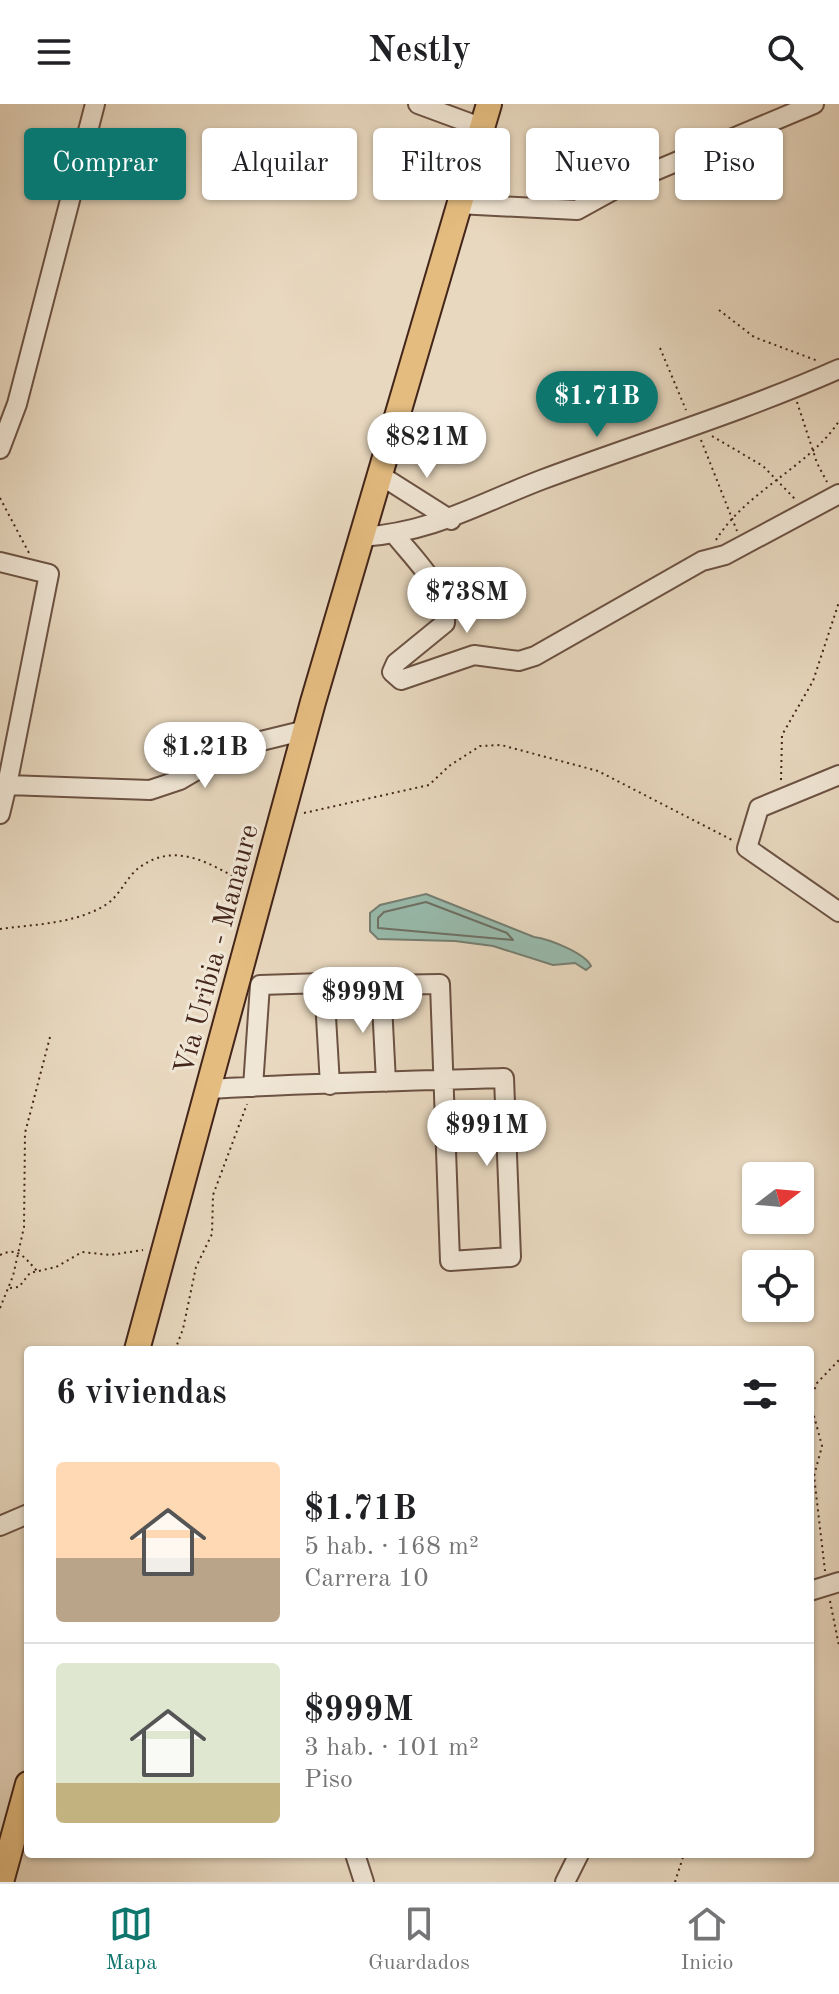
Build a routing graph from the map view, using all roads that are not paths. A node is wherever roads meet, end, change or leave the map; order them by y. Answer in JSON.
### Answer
{"nodes":[{"id":1,"x":95,"y":104,"type":"edge"},
{"id":2,"x":418,"y":104,"type":"edge"},
{"id":3,"x":489,"y":104,"type":"edge"},
{"id":4,"x":814,"y":104,"type":"edge"},
{"id":5,"x":483,"y":128,"type":"joint"},
{"id":6,"x":458,"y":200,"type":"edge"},
{"id":7,"x":457,"y":204,"type":"junction"},
{"id":8,"x":834,"y":366,"type":"edge"},
{"id":9,"x":0,"y":449,"type":"edge"},
{"id":10,"x":380,"y":475,"type":"junction"},
{"id":11,"x":838,"y":495,"type":"edge"},
{"id":12,"x":451,"y":520,"type":"junction"},
{"id":13,"x":395,"y":535,"type":"junction"},
{"id":14,"x":362,"y":537,"type":"junction"},
{"id":15,"x":0,"y":562,"type":"edge"},
{"id":16,"x":306,"y":730,"type":"junction"},
{"id":17,"x":839,"y":775,"type":"edge"},
{"id":18,"x":7,"y":785,"type":"junction"},
{"id":19,"x":0,"y":814,"type":"edge"},
{"id":20,"x":839,"y":912,"type":"edge"},
{"id":21,"x":443,"y":1080,"type":"junction"},
{"id":22,"x":386,"y":1082,"type":"junction"},
{"id":23,"x":330,"y":1085,"type":"junction"},
{"id":24,"x":253,"y":1087,"type":"junction"},
{"id":25,"x":208,"y":1089,"type":"junction"},
{"id":26,"x":138,"y":1346,"type":"edge"},
{"id":27,"x":24,"y":1516,"type":"edge"},
{"id":28,"x":0,"y":1526,"type":"edge"},
{"id":29,"x":24,"y":1812,"type":"edge"},
{"id":30,"x":356,"y":1858,"type":"edge"},
{"id":31,"x":577,"y":1858,"type":"edge"},
{"id":32,"x":1,"y":1879,"type":"edge"},
{"id":33,"x":364,"y":1882,"type":"edge"},
{"id":34,"x":565,"y":1882,"type":"edge"}],
"edges":[{"from":1,"to":9,"type":"street"},
{"from":2,"to":5,"type":"street"},
{"from":3,"to":5,"type":"main road","name":"Vía Uribia - Manaure"},
{"from":4,"to":7,"type":"street"},
{"from":6,"to":7,"type":"main road","name":"Vía Uribia - Manaure"},
{"from":7,"to":10,"type":"main road","name":"Vía Uribia - Manaure"},
{"from":8,"to":12,"type":"street"},
{"from":10,"to":12,"type":"street"},
{"from":10,"to":14,"type":"main road","name":"Vía Uribia - Manaure"},
{"from":11,"to":13,"type":"street"},
{"from":12,"to":13,"type":"street"},
{"from":13,"to":14,"type":"street"},
{"from":14,"to":16,"type":"main road","name":"Vía Uribia - Manaure"},
{"from":15,"to":18,"type":"street"},
{"from":16,"to":18,"type":"street"},
{"from":16,"to":25,"type":"main road","name":"Vía Uribia - Manaure"},
{"from":17,"to":20,"type":"street"},
{"from":18,"to":19,"type":"street"},
{"from":21,"to":21,"type":"street"},
{"from":21,"to":22,"type":"street"},
{"from":21,"to":22,"type":"street"},
{"from":22,"to":23,"type":"street"},
{"from":23,"to":24,"type":"street"},
{"from":23,"to":24,"type":"street"},
{"from":24,"to":25,"type":"street"},
{"from":25,"to":26,"type":"main road","name":"Vía Uribia - Manaure"},
{"from":27,"to":28,"type":"street"},
{"from":29,"to":32,"type":"main road"},
{"from":30,"to":33,"type":"street"},
{"from":31,"to":34,"type":"street"}]}
